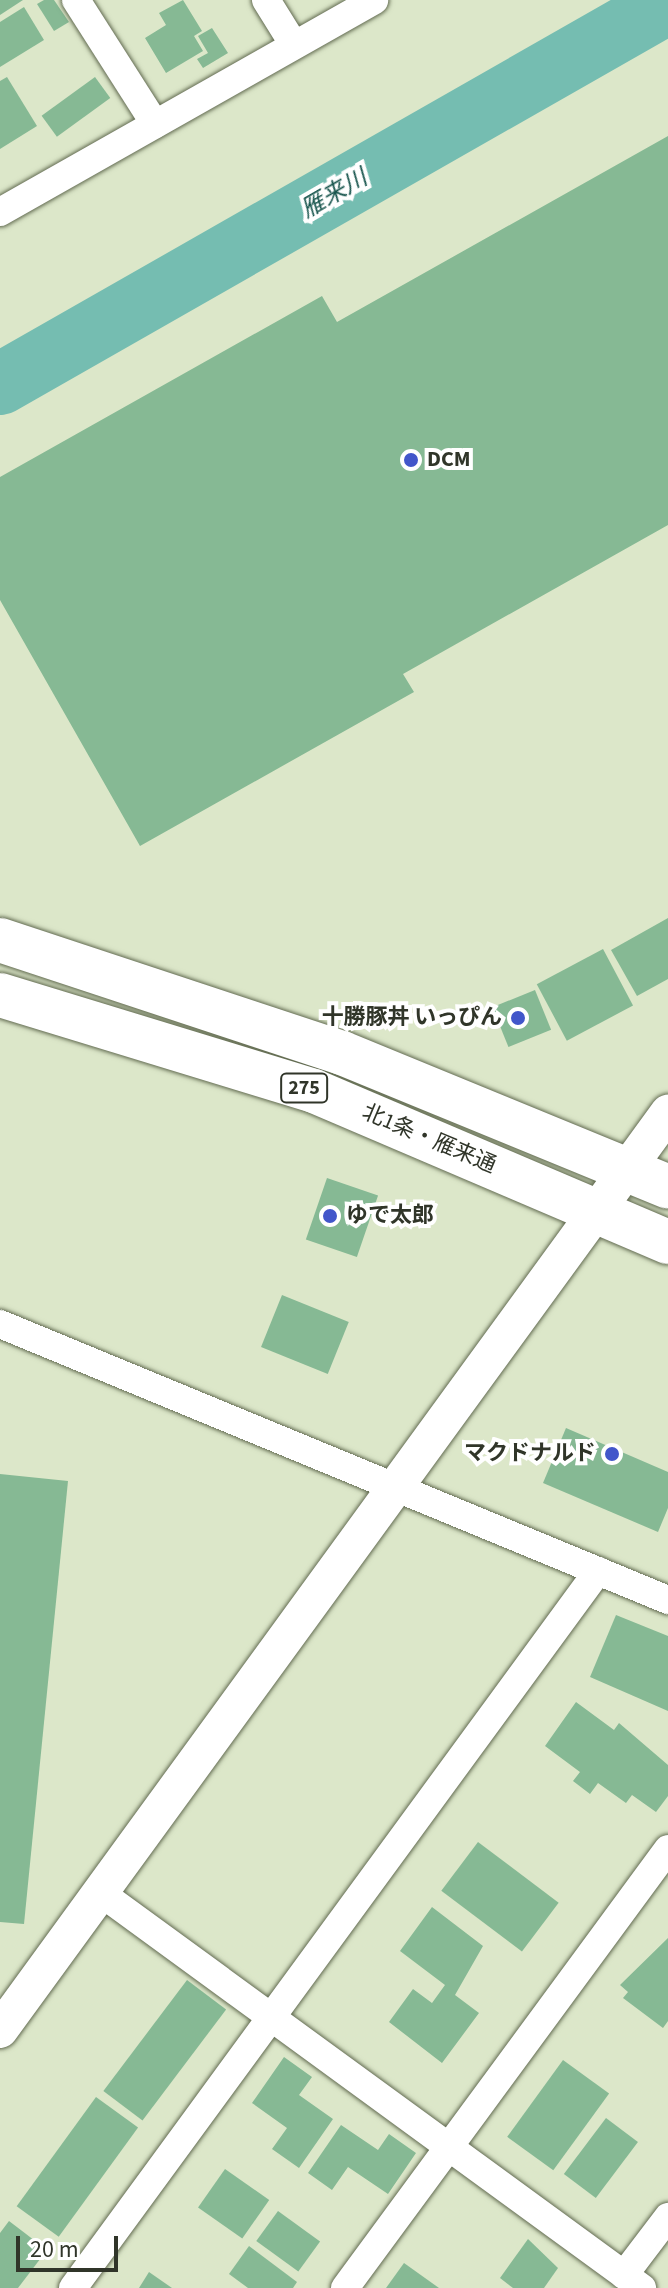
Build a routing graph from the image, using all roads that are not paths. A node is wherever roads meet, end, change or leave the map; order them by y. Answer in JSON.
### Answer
{"nodes":[{"id":1,"x":76,"y":0,"type":"edge"},
{"id":2,"x":266,"y":0,"type":"edge"},
{"id":3,"x":374,"y":0,"type":"edge"},
{"id":4,"x":294,"y":45,"type":"junction"},
{"id":5,"x":155,"y":124,"type":"junction"},
{"id":6,"x":0,"y":212,"type":"edge"},
{"id":7,"x":0,"y":940,"type":"edge"},
{"id":8,"x":0,"y":995,"type":"edge"},
{"id":9,"x":668,"y":1113,"type":"edge"},
{"id":10,"x":626,"y":1170,"type":"junction"},
{"id":11,"x":668,"y":1187,"type":"edge"},
{"id":12,"x":596,"y":1213,"type":"junction"},
{"id":13,"x":668,"y":1242,"type":"edge"},
{"id":14,"x":0,"y":1324,"type":"edge"},
{"id":15,"x":398,"y":1486,"type":"junction"},
{"id":16,"x":598,"y":1571,"type":"junction"},
{"id":17,"x":668,"y":1600,"type":"edge"},
{"id":18,"x":668,"y":1849,"type":"edge"},
{"id":19,"x":101,"y":1893,"type":"junction"},
{"id":20,"x":270,"y":2016,"type":"junction"},
{"id":21,"x":0,"y":2030,"type":"edge"},
{"id":22,"x":449,"y":2147,"type":"junction"},
{"id":23,"x":668,"y":2217,"type":"edge"},
{"id":24,"x":633,"y":2282,"type":"edge"},
{"id":25,"x":73,"y":2288,"type":"edge"},
{"id":26,"x":345,"y":2288,"type":"edge"}],
"edges":[{"from":1,"to":5,"type":"street"},
{"from":2,"to":4,"type":"street"},
{"from":3,"to":4,"type":"street"},
{"from":4,"to":5,"type":"street"},
{"from":5,"to":6,"type":"street"},
{"from":7,"to":10,"type":"highway","name":"北1条・雁来通","number":"275"},
{"from":8,"to":12,"type":"highway","name":"北1条・雁来通","number":"275"},
{"from":9,"to":10,"type":"street"},
{"from":10,"to":11,"type":"highway","name":"北1条・雁来通","number":"275"},
{"from":10,"to":12,"type":"street"},
{"from":12,"to":13,"type":"highway","name":"北1条・雁来通","number":"275"},
{"from":12,"to":15,"type":"street"},
{"from":14,"to":15,"type":"street"},
{"from":15,"to":16,"type":"street"},
{"from":15,"to":19,"type":"street"},
{"from":16,"to":17,"type":"street"},
{"from":16,"to":20,"type":"street"},
{"from":18,"to":22,"type":"street"},
{"from":19,"to":20,"type":"street"},
{"from":19,"to":21,"type":"street"},
{"from":20,"to":22,"type":"street"},
{"from":20,"to":25,"type":"street"},
{"from":22,"to":24,"type":"street"},
{"from":22,"to":26,"type":"street"},
{"from":23,"to":24,"type":"street"}]}
